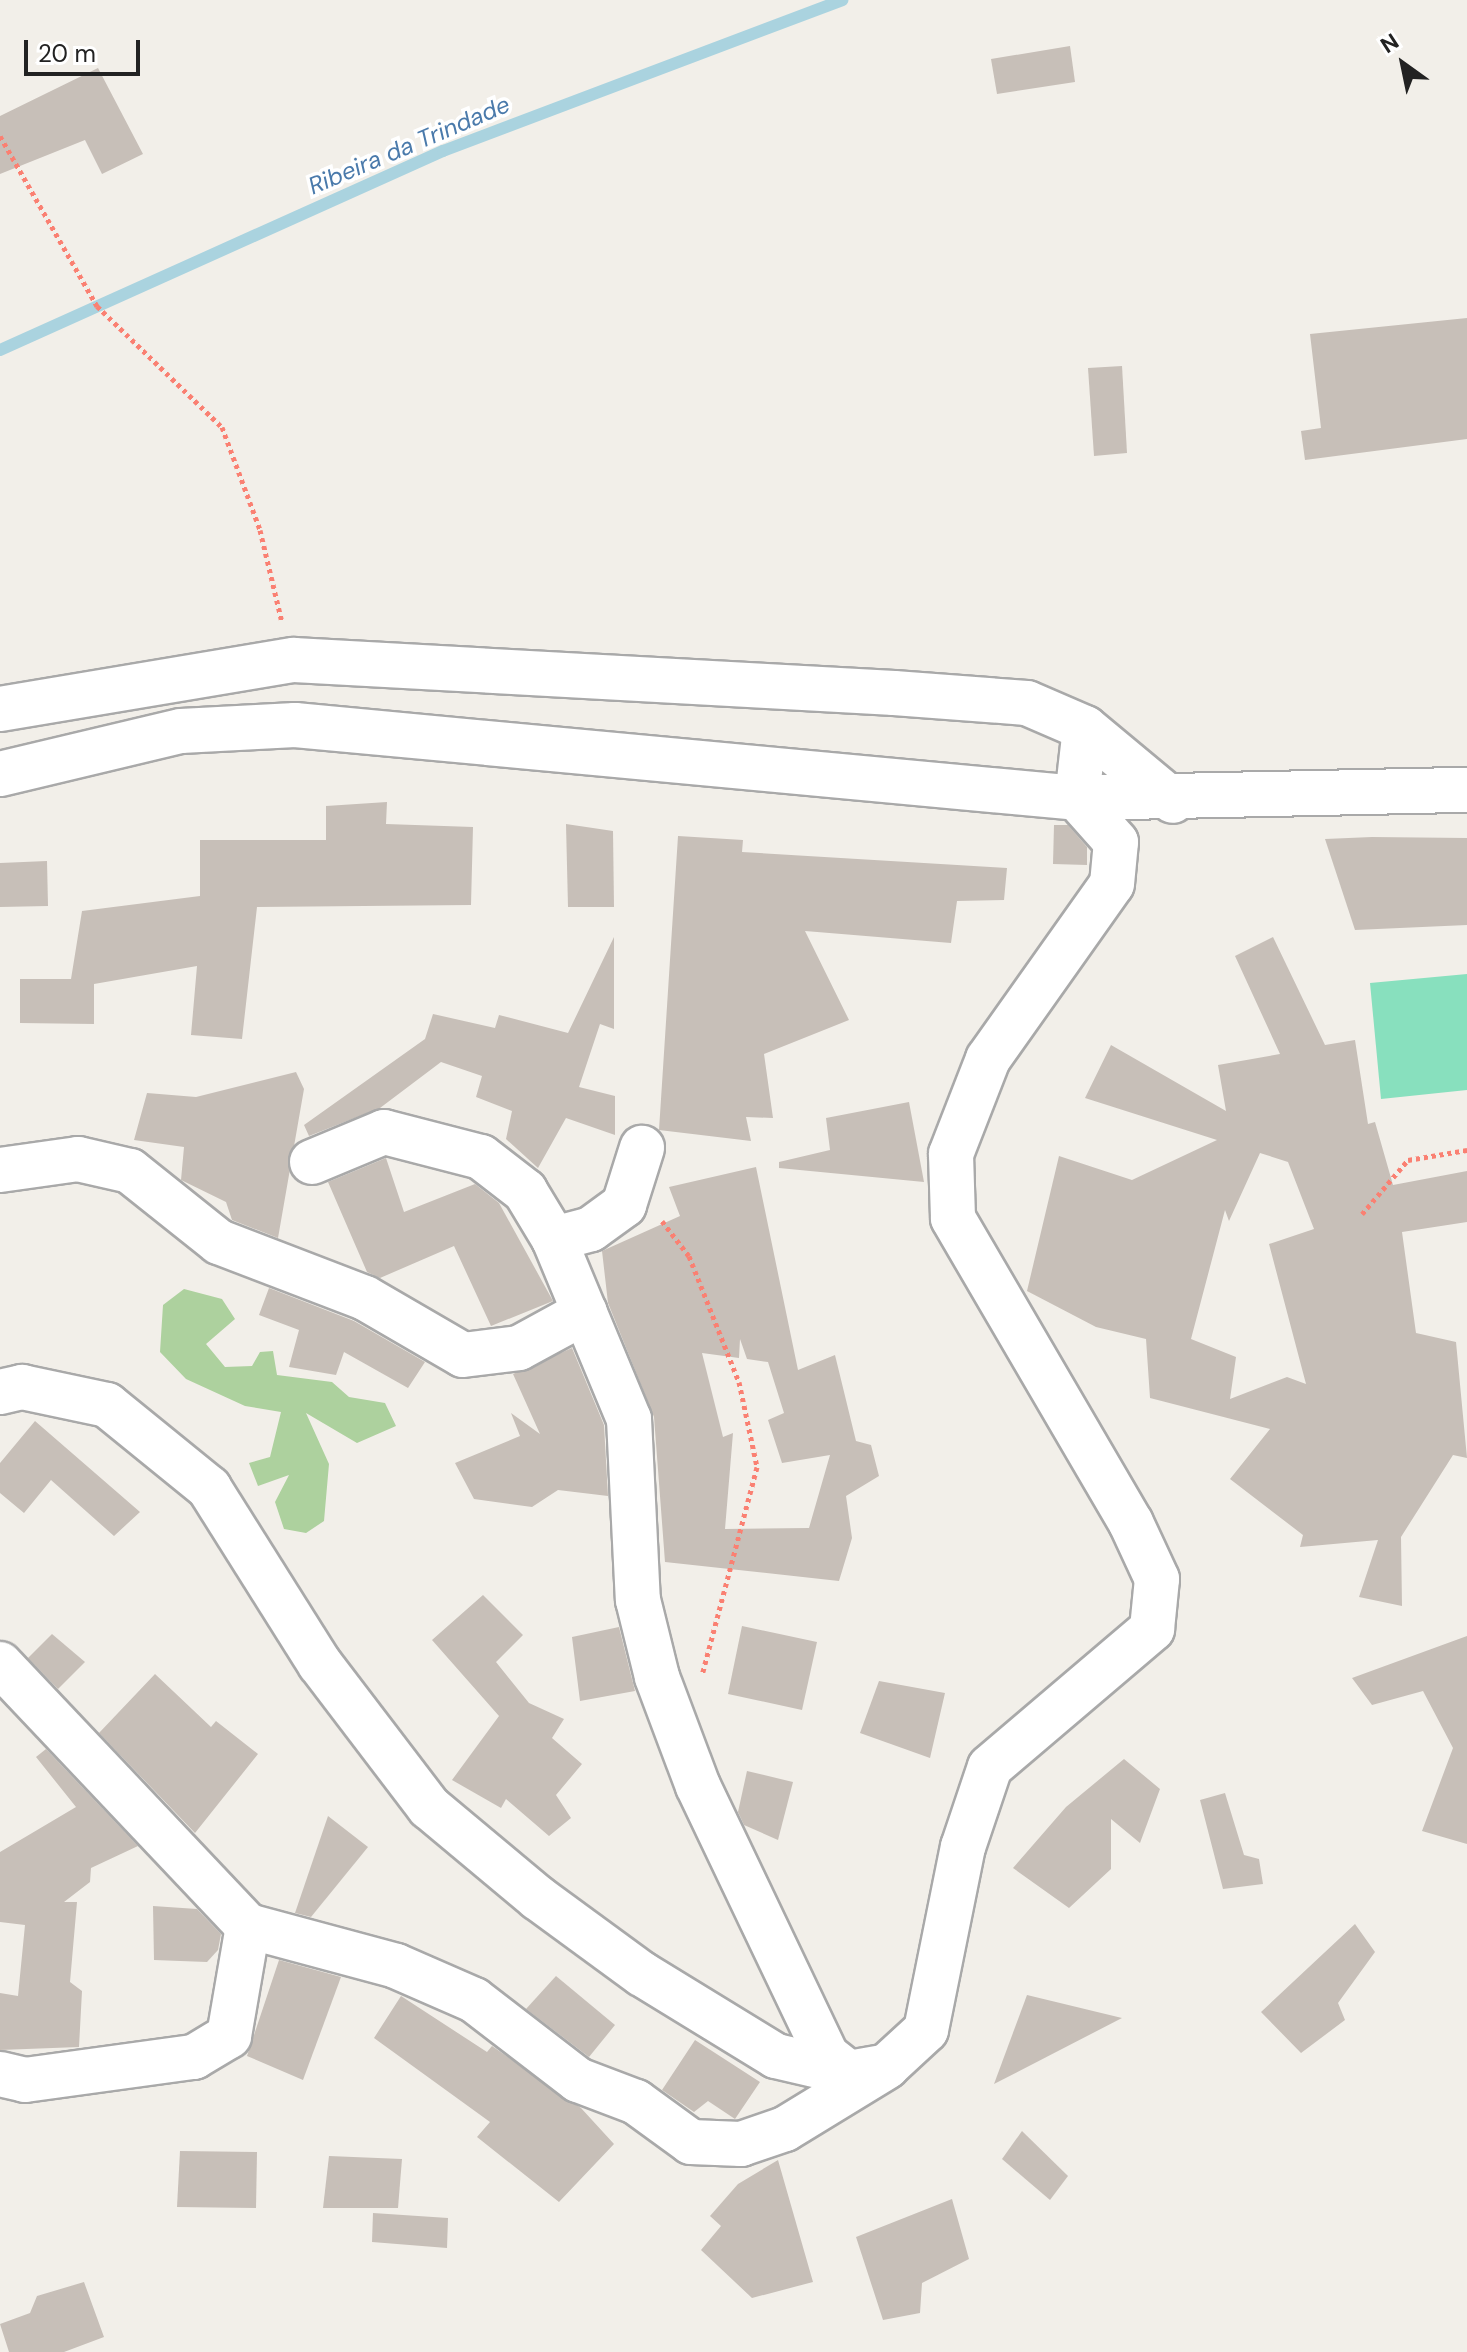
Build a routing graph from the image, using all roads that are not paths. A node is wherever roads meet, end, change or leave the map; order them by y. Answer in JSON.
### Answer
{"nodes":[{"id":1,"x":0,"y":709,"type":"edge"},
{"id":2,"x":1085,"y":728,"type":"junction"},
{"id":3,"x":0,"y":774,"type":"edge"},
{"id":4,"x":1467,"y":790,"type":"edge"},
{"id":5,"x":1077,"y":798,"type":"junction"},
{"id":6,"x":1173,"y":801,"type":"junction"},
{"id":7,"x":312,"y":1162,"type":"dead end"},
{"id":8,"x":636,"y":1165,"type":"road end"},
{"id":9,"x":0,"y":1170,"type":"edge"},
{"id":10,"x":554,"y":1239,"type":"junction"},
{"id":11,"x":585,"y":1312,"type":"junction"},
{"id":12,"x":0,"y":1392,"type":"edge"},
{"id":13,"x":0,"y":1664,"type":"edge"},
{"id":14,"x":248,"y":1926,"type":"junction"},
{"id":15,"x":868,"y":2070,"type":"junction"},
{"id":16,"x":0,"y":2074,"type":"edge"}],
"edges":[{"from":1,"to":2,"type":"street"},
{"from":2,"to":5,"type":"street"},
{"from":2,"to":6,"type":"street"},
{"from":3,"to":5,"type":"street"},
{"from":4,"to":6,"type":"street"},
{"from":5,"to":6,"type":"street"},
{"from":5,"to":15,"type":"street"},
{"from":7,"to":10,"type":"street"},
{"from":8,"to":10,"type":"street"},
{"from":9,"to":11,"type":"street"},
{"from":10,"to":11,"type":"street"},
{"from":11,"to":15,"type":"street"},
{"from":12,"to":15,"type":"street"},
{"from":13,"to":14,"type":"street"},
{"from":14,"to":15,"type":"street"},
{"from":14,"to":16,"type":"street"}]}
